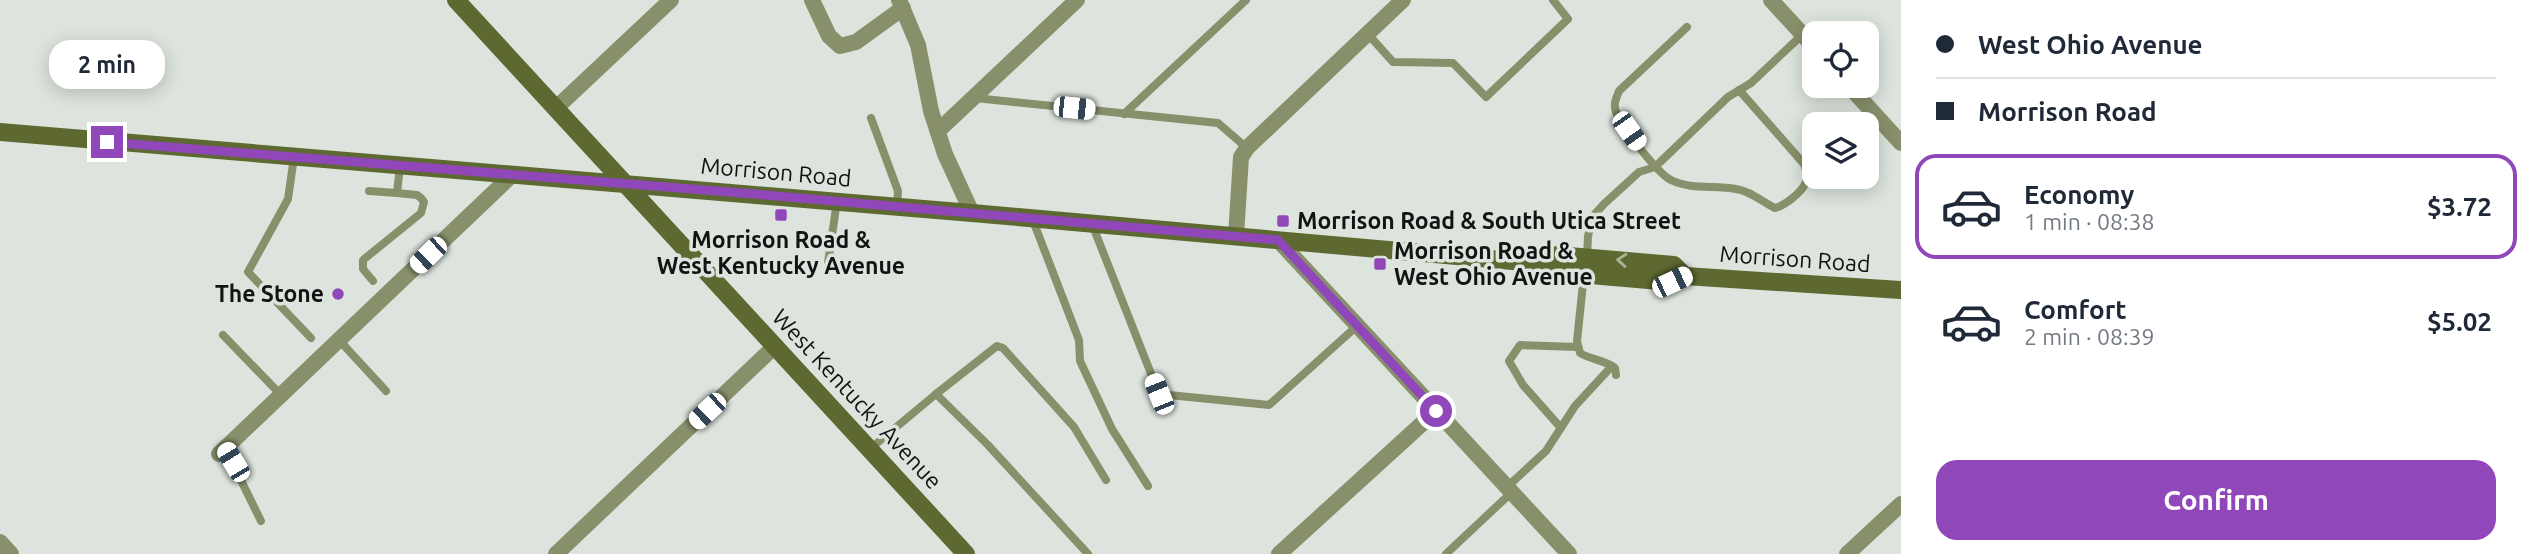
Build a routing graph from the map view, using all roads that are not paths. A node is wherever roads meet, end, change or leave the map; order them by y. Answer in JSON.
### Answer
{"nodes":[{"id":1,"x":456,"y":0,"type":"edge"},
{"id":2,"x":671,"y":0,"type":"edge"},
{"id":3,"x":812,"y":0,"type":"edge"},
{"id":4,"x":1077,"y":0,"type":"edge"},
{"id":5,"x":1246,"y":0,"type":"edge"},
{"id":6,"x":1403,"y":0,"type":"edge"},
{"id":7,"x":1553,"y":0,"type":"edge"},
{"id":8,"x":1771,"y":0,"type":"edge"},
{"id":9,"x":904,"y":3,"type":"edge"},
{"id":10,"x":1687,"y":27,"type":"dead end"},
{"id":11,"x":1367,"y":33,"type":"junction"},
{"id":12,"x":1802,"y":34,"type":"joint"},
{"id":13,"x":1739,"y":90,"type":"junction"},
{"id":14,"x":972,"y":98,"type":"junction"},
{"id":15,"x":1860,"y":98,"type":"edge"},
{"id":16,"x":555,"y":108,"type":"junction"},
{"id":17,"x":1125,"y":114,"type":"junction"},
{"id":18,"x":871,"y":118,"type":"dead end"},
{"id":19,"x":938,"y":131,"type":"junction"},
{"id":20,"x":0,"y":132,"type":"edge"},
{"id":21,"x":1901,"y":143,"type":"edge"},
{"id":22,"x":1247,"y":148,"type":"junction"},
{"id":23,"x":294,"y":157,"type":"junction"},
{"id":24,"x":400,"y":166,"type":"junction"},
{"id":25,"x":1655,"y":167,"type":"junction"},
{"id":26,"x":512,"y":175,"type":"junction"},
{"id":27,"x":623,"y":183,"type":"junction"},
{"id":28,"x":369,"y":191,"type":"dead end"},
{"id":29,"x":397,"y":193,"type":"junction"},
{"id":30,"x":837,"y":201,"type":"junction"},
{"id":31,"x":897,"y":206,"type":"junction"},
{"id":32,"x":972,"y":213,"type":"junction"},
{"id":33,"x":1032,"y":218,"type":"junction"},
{"id":34,"x":1092,"y":223,"type":"junction"},
{"id":35,"x":1236,"y":236,"type":"junction"},
{"id":36,"x":1278,"y":240,"type":"junction"},
{"id":37,"x":828,"y":263,"type":"dead end"},
{"id":38,"x":1586,"y":266,"type":"junction"},
{"id":39,"x":373,"y":281,"type":"dead end"},
{"id":40,"x":1901,"y":290,"type":"edge"},
{"id":41,"x":1357,"y":326,"type":"junction"},
{"id":42,"x":223,"y":335,"type":"dead end"},
{"id":43,"x":311,"y":338,"type":"dead end"},
{"id":44,"x":339,"y":340,"type":"junction"},
{"id":45,"x":775,"y":346,"type":"junction"},
{"id":46,"x":1578,"y":347,"type":"junction"},
{"id":47,"x":1612,"y":366,"type":"junction"},
{"id":48,"x":1616,"y":375,"type":"dead end"},
{"id":49,"x":386,"y":391,"type":"dead end"},
{"id":50,"x":936,"y":394,"type":"junction"},
{"id":51,"x":281,"y":395,"type":"junction"},
{"id":52,"x":1436,"y":411,"type":"junction"},
{"id":53,"x":1561,"y":428,"type":"junction"},
{"id":54,"x":870,"y":449,"type":"junction"},
{"id":55,"x":222,"y":451,"type":"joint"},
{"id":56,"x":1106,"y":480,"type":"dead end"},
{"id":57,"x":1148,"y":486,"type":"dead end"},
{"id":58,"x":1509,"y":490,"type":"junction"},
{"id":59,"x":1901,"y":504,"type":"edge"},
{"id":60,"x":261,"y":521,"type":"dead end"},
{"id":61,"x":0,"y":542,"type":"edge"},
{"id":62,"x":11,"y":554,"type":"edge"},
{"id":63,"x":556,"y":554,"type":"edge"},
{"id":64,"x":967,"y":554,"type":"edge"},
{"id":65,"x":1088,"y":554,"type":"edge"},
{"id":66,"x":1279,"y":554,"type":"edge"},
{"id":67,"x":1446,"y":554,"type":"edge"},
{"id":68,"x":1569,"y":554,"type":"edge"},
{"id":69,"x":1847,"y":554,"type":"edge"}],
"edges":[{"from":1,"to":16,"type":"main road","name":"West Kentucky Avenue"},
{"from":2,"to":16,"type":"street"},
{"from":3,"to":9,"type":"street"},
{"from":4,"to":14,"type":"street"},
{"from":5,"to":17,"type":"lane"},
{"from":6,"to":11,"type":"street"},
{"from":7,"to":11,"type":"lane"},
{"from":8,"to":12,"type":"street"},
{"from":9,"to":19,"type":"street"},
{"from":10,"to":25,"type":"lane"},
{"from":11,"to":22,"type":"street"},
{"from":12,"to":13,"type":"lane"},
{"from":13,"to":25,"type":"lane"},
{"from":13,"to":25,"type":"lane"},
{"from":14,"to":17,"type":"lane"},
{"from":14,"to":19,"type":"street"},
{"from":15,"to":21,"type":"street"},
{"from":16,"to":27,"type":"main road","name":"West Kentucky Avenue"},
{"from":17,"to":22,"type":"lane"},
{"from":18,"to":31,"type":"lane"},
{"from":19,"to":32,"type":"street"},
{"from":20,"to":23,"type":"main road","name":"Morrison Road"},
{"from":22,"to":35,"type":"street"},
{"from":23,"to":24,"type":"main road","name":"Morrison Road"},
{"from":23,"to":43,"type":"lane"},
{"from":24,"to":26,"type":"main road","name":"Morrison Road"},
{"from":24,"to":29,"type":"lane"},
{"from":25,"to":38,"type":"lane"},
{"from":26,"to":27,"type":"main road","name":"Morrison Road"},
{"from":26,"to":44,"type":"street"},
{"from":27,"to":30,"type":"main road","name":"Morrison Road"},
{"from":27,"to":45,"type":"main road","name":"West Kentucky Avenue"},
{"from":28,"to":29,"type":"lane"},
{"from":29,"to":39,"type":"lane"},
{"from":30,"to":31,"type":"main road","name":"Morrison Road"},
{"from":30,"to":37,"type":"lane"},
{"from":31,"to":32,"type":"main road","name":"Morrison Road"},
{"from":32,"to":33,"type":"main road","name":"Morrison Road"},
{"from":33,"to":34,"type":"main road","name":"Morrison Road"},
{"from":33,"to":57,"type":"lane"},
{"from":34,"to":35,"type":"main road","name":"Morrison Road"},
{"from":34,"to":41,"type":"lane"},
{"from":35,"to":36,"type":"main road","name":"Morrison Road"},
{"from":36,"to":38,"type":"main road","name":"Morrison Road"},
{"from":36,"to":41,"type":"street"},
{"from":38,"to":40,"type":"main road","name":"Morrison Road"},
{"from":38,"to":46,"type":"lane"},
{"from":41,"to":52,"type":"street"},
{"from":42,"to":51,"type":"lane"},
{"from":44,"to":49,"type":"lane"},
{"from":44,"to":51,"type":"street"},
{"from":45,"to":54,"type":"main road","name":"West Kentucky Avenue"},
{"from":45,"to":63,"type":"street"},
{"from":46,"to":47,"type":"lane"},
{"from":46,"to":53,"type":"lane"},
{"from":47,"to":48,"type":"lane"},
{"from":47,"to":53,"type":"lane"},
{"from":50,"to":54,"type":"lane"},
{"from":50,"to":56,"type":"lane"},
{"from":50,"to":65,"type":"lane"},
{"from":51,"to":55,"type":"street"},
{"from":52,"to":58,"type":"street"},
{"from":52,"to":66,"type":"street"},
{"from":53,"to":58,"type":"lane"},
{"from":54,"to":64,"type":"main road","name":"West Kentucky Avenue"},
{"from":55,"to":60,"type":"lane"},
{"from":58,"to":67,"type":"lane"},
{"from":58,"to":68,"type":"street"},
{"from":59,"to":69,"type":"street"},
{"from":61,"to":62,"type":"street"}]}
